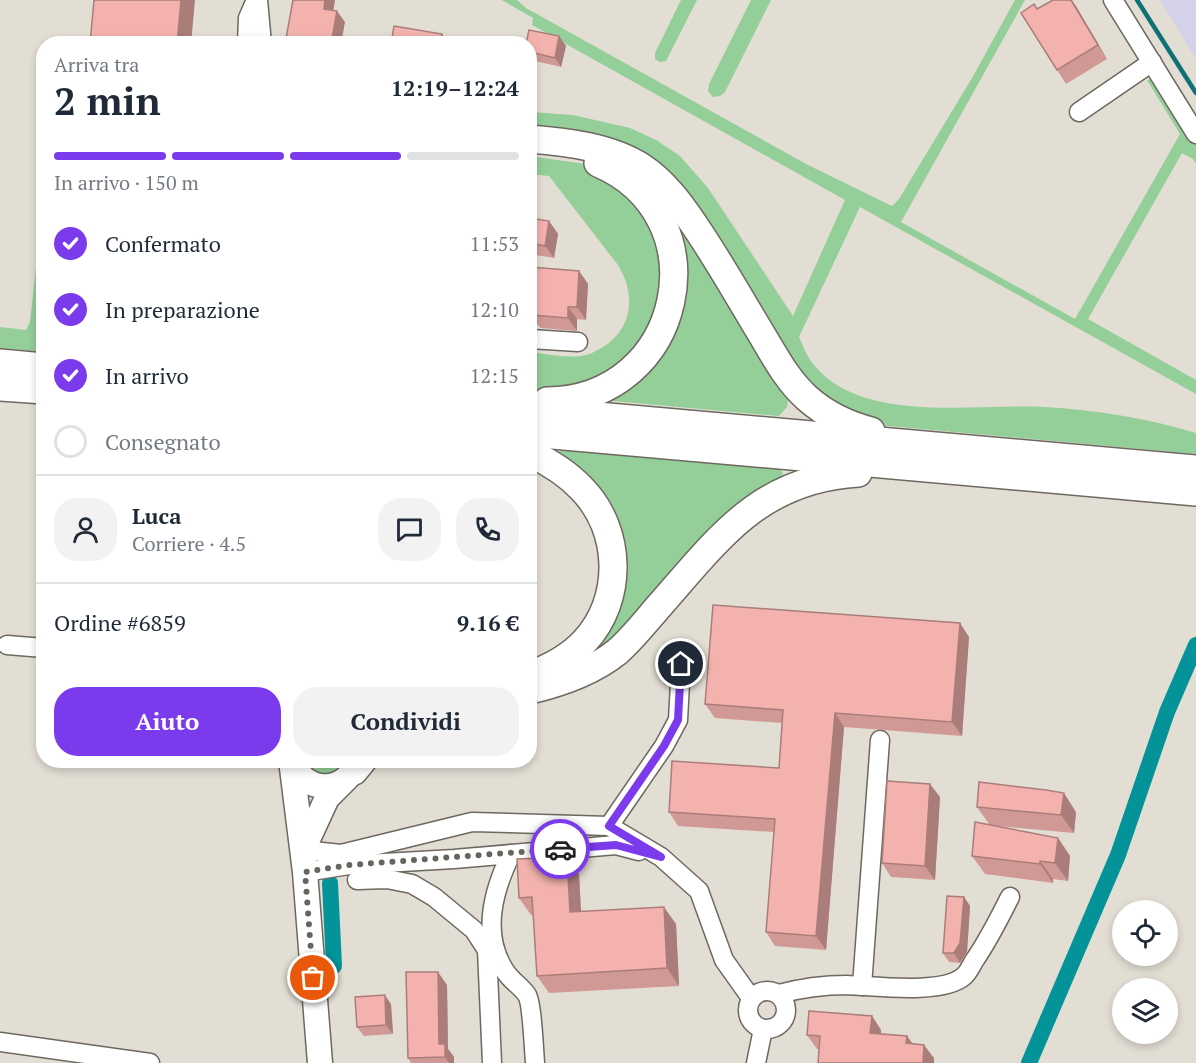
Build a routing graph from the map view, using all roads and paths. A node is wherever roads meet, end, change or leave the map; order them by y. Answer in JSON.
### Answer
{"nodes":[{"id":1,"x":257,"y":0,"type":"edge"},
{"id":2,"x":1113,"y":0,"type":"edge"},
{"id":3,"x":247,"y":36,"type":"edge"},
{"id":4,"x":261,"y":36,"type":"edge"},
{"id":5,"x":1152,"y":62,"type":"junction"},
{"id":6,"x":1078,"y":112,"type":"dead end"},
{"id":7,"x":1196,"y":135,"type":"edge"},
{"id":8,"x":537,"y":141,"type":"edge"},
{"id":9,"x":537,"y":150,"type":"edge"},
{"id":10,"x":537,"y":339,"type":"edge"},
{"id":11,"x":578,"y":342,"type":"dead end"},
{"id":12,"x":0,"y":363,"type":"edge"},
{"id":13,"x":36,"y":366,"type":"edge"},
{"id":14,"x":0,"y":387,"type":"edge"},
{"id":15,"x":36,"y":389,"type":"edge"},
{"id":16,"x":537,"y":400,"type":"edge"},
{"id":17,"x":537,"y":411,"type":"edge"},
{"id":18,"x":537,"y":434,"type":"edge"},
{"id":19,"x":972,"y":449,"type":"junction"},
{"id":20,"x":537,"y":457,"type":"edge"},
{"id":21,"x":1188,"y":480,"type":"edge"},
{"id":22,"x":1068,"y":481,"type":"junction"},
{"id":23,"x":7,"y":645,"type":"dead end"},
{"id":24,"x":36,"y":647,"type":"edge"},
{"id":25,"x":681,"y":664,"type":"dead end"},
{"id":26,"x":537,"y":672,"type":"edge"},
{"id":27,"x":537,"y":688,"type":"edge"},
{"id":28,"x":880,"y":740,"type":"dead end"},
{"id":29,"x":292,"y":768,"type":"edge"},
{"id":30,"x":295,"y":768,"type":"edge"},
{"id":31,"x":356,"y":768,"type":"edge"},
{"id":32,"x":609,"y":826,"type":"junction"},
{"id":33,"x":511,"y":854,"type":"junction"},
{"id":34,"x":661,"y":857,"type":"junction"},
{"id":35,"x":304,"y":861,"type":"junction"},
{"id":36,"x":357,"y":880,"type":"dead end"},
{"id":37,"x":1010,"y":897,"type":"dead end"},
{"id":38,"x":862,"y":986,"type":"junction"},
{"id":39,"x":779,"y":994,"type":"junction"},
{"id":40,"x":751,"y":998,"type":"junction"},
{"id":41,"x":763,"y":1029,"type":"junction"},
{"id":42,"x":0,"y":1042,"type":"edge"},
{"id":43,"x":150,"y":1063,"type":"edge"},
{"id":44,"x":320,"y":1063,"type":"edge"},
{"id":45,"x":492,"y":1063,"type":"edge"},
{"id":46,"x":535,"y":1063,"type":"edge"},
{"id":47,"x":756,"y":1063,"type":"edge"}],
"edges":[{"from":1,"to":3,"type":"street"},
{"from":1,"to":4,"type":"street"},
{"from":2,"to":5,"type":"street"},
{"from":5,"to":6,"type":"street"},
{"from":5,"to":7,"type":"street"},
{"from":8,"to":19,"type":"highway"},
{"from":9,"to":16,"type":"highway"},
{"from":10,"to":11,"type":"street"},
{"from":12,"to":13,"type":"highway"},
{"from":14,"to":15,"type":"highway"},
{"from":17,"to":19,"type":"highway"},
{"from":18,"to":22,"type":"highway"},
{"from":19,"to":21,"type":"highway"},
{"from":20,"to":26,"type":"highway"},
{"from":21,"to":22,"type":"highway"},
{"from":22,"to":27,"type":"highway"},
{"from":23,"to":24,"type":"street"},
{"from":25,"to":32,"type":"street"},
{"from":28,"to":38,"type":"street"},
{"from":29,"to":35,"type":"main road"},
{"from":30,"to":31,"type":"main road"},
{"from":31,"to":35,"type":"main road"},
{"from":32,"to":34,"type":"street"},
{"from":32,"to":35,"type":"street"},
{"from":33,"to":34,"type":"street"},
{"from":33,"to":35,"type":"street"},
{"from":33,"to":46,"type":"street"},
{"from":34,"to":40,"type":"street"},
{"from":35,"to":44,"type":"main road"},
{"from":36,"to":45,"type":"street"},
{"from":37,"to":38,"type":"street"},
{"from":38,"to":39,"type":"street"},
{"from":39,"to":40,"type":"street"},
{"from":39,"to":41,"type":"street"},
{"from":40,"to":41,"type":"street"},
{"from":41,"to":47,"type":"street"},
{"from":42,"to":43,"type":"street"}]}
